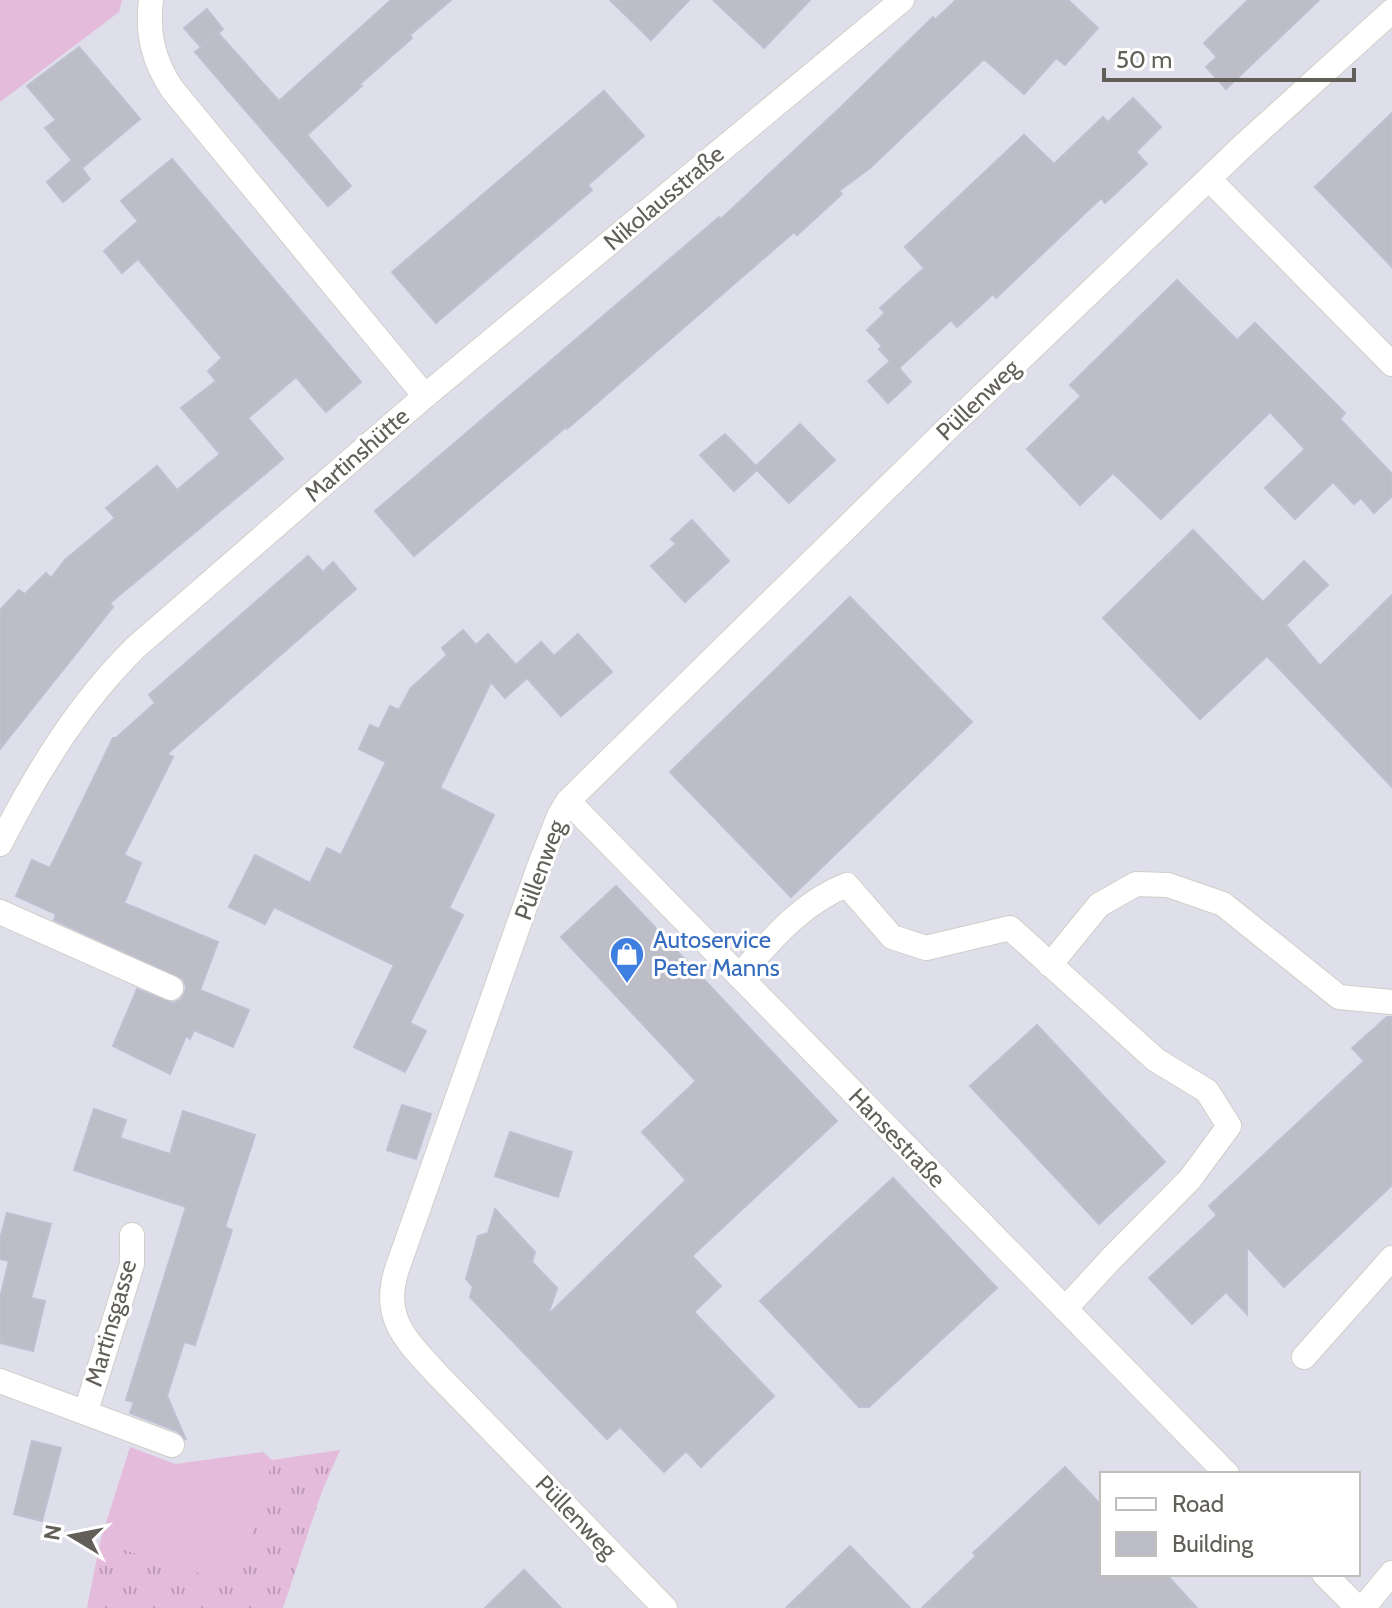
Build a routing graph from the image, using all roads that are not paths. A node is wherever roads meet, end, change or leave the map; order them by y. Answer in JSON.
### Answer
{"nodes":[{"id":1,"x":151,"y":0,"type":"edge"},
{"id":2,"x":902,"y":0,"type":"edge"},
{"id":3,"x":1392,"y":11,"type":"edge"},
{"id":4,"x":1209,"y":179,"type":"junction"},
{"id":5,"x":1392,"y":364,"type":"edge"},
{"id":6,"x":425,"y":396,"type":"junction"},
{"id":7,"x":568,"y":801,"type":"junction"},
{"id":8,"x":0,"y":844,"type":"edge"},
{"id":9,"x":0,"y":912,"type":"edge"},
{"id":10,"x":1050,"y":965,"type":"junction"},
{"id":11,"x":739,"y":976,"type":"junction"},
{"id":12,"x":171,"y":988,"type":"dead end"},
{"id":13,"x":1392,"y":1002,"type":"edge"},
{"id":14,"x":132,"y":1235,"type":"dead end"},
{"id":15,"x":1392,"y":1258,"type":"edge"},
{"id":16,"x":1065,"y":1309,"type":"junction"},
{"id":17,"x":1304,"y":1357,"type":"dead end"},
{"id":18,"x":0,"y":1381,"type":"edge"},
{"id":19,"x":86,"y":1411,"type":"junction"},
{"id":20,"x":172,"y":1445,"type":"dead end"},
{"id":21,"x":1225,"y":1472,"type":"edge"},
{"id":22,"x":1392,"y":1573,"type":"edge"},
{"id":23,"x":1326,"y":1576,"type":"edge"},
{"id":24,"x":665,"y":1608,"type":"edge"},
{"id":25,"x":1361,"y":1608,"type":"edge"}],
"edges":[{"from":1,"to":6,"type":"street","name":"Martinshütte"},
{"from":2,"to":6,"type":"street","name":"Nikolausstraße"},
{"from":3,"to":4,"type":"street","name":"Püllenweg"},
{"from":4,"to":5,"type":"street"},
{"from":4,"to":7,"type":"street","name":"Püllenweg"},
{"from":6,"to":8,"type":"street","name":"Martinshütte"},
{"from":7,"to":11,"type":"street","name":"Hansestraße"},
{"from":7,"to":24,"type":"street","name":"Püllenweg"},
{"from":9,"to":12,"type":"street"},
{"from":10,"to":11,"type":"street"},
{"from":10,"to":13,"type":"street"},
{"from":10,"to":16,"type":"street"},
{"from":11,"to":16,"type":"street","name":"Hansestraße"},
{"from":14,"to":19,"type":"street","name":"Martinsgasse"},
{"from":15,"to":17,"type":"street"},
{"from":16,"to":21,"type":"street","name":"Hansestraße"},
{"from":18,"to":19,"type":"street","name":"Martinsgasse"},
{"from":19,"to":20,"type":"street","name":"Martinsgasse"},
{"from":22,"to":25,"type":"street"},
{"from":23,"to":25,"type":"street"}]}
